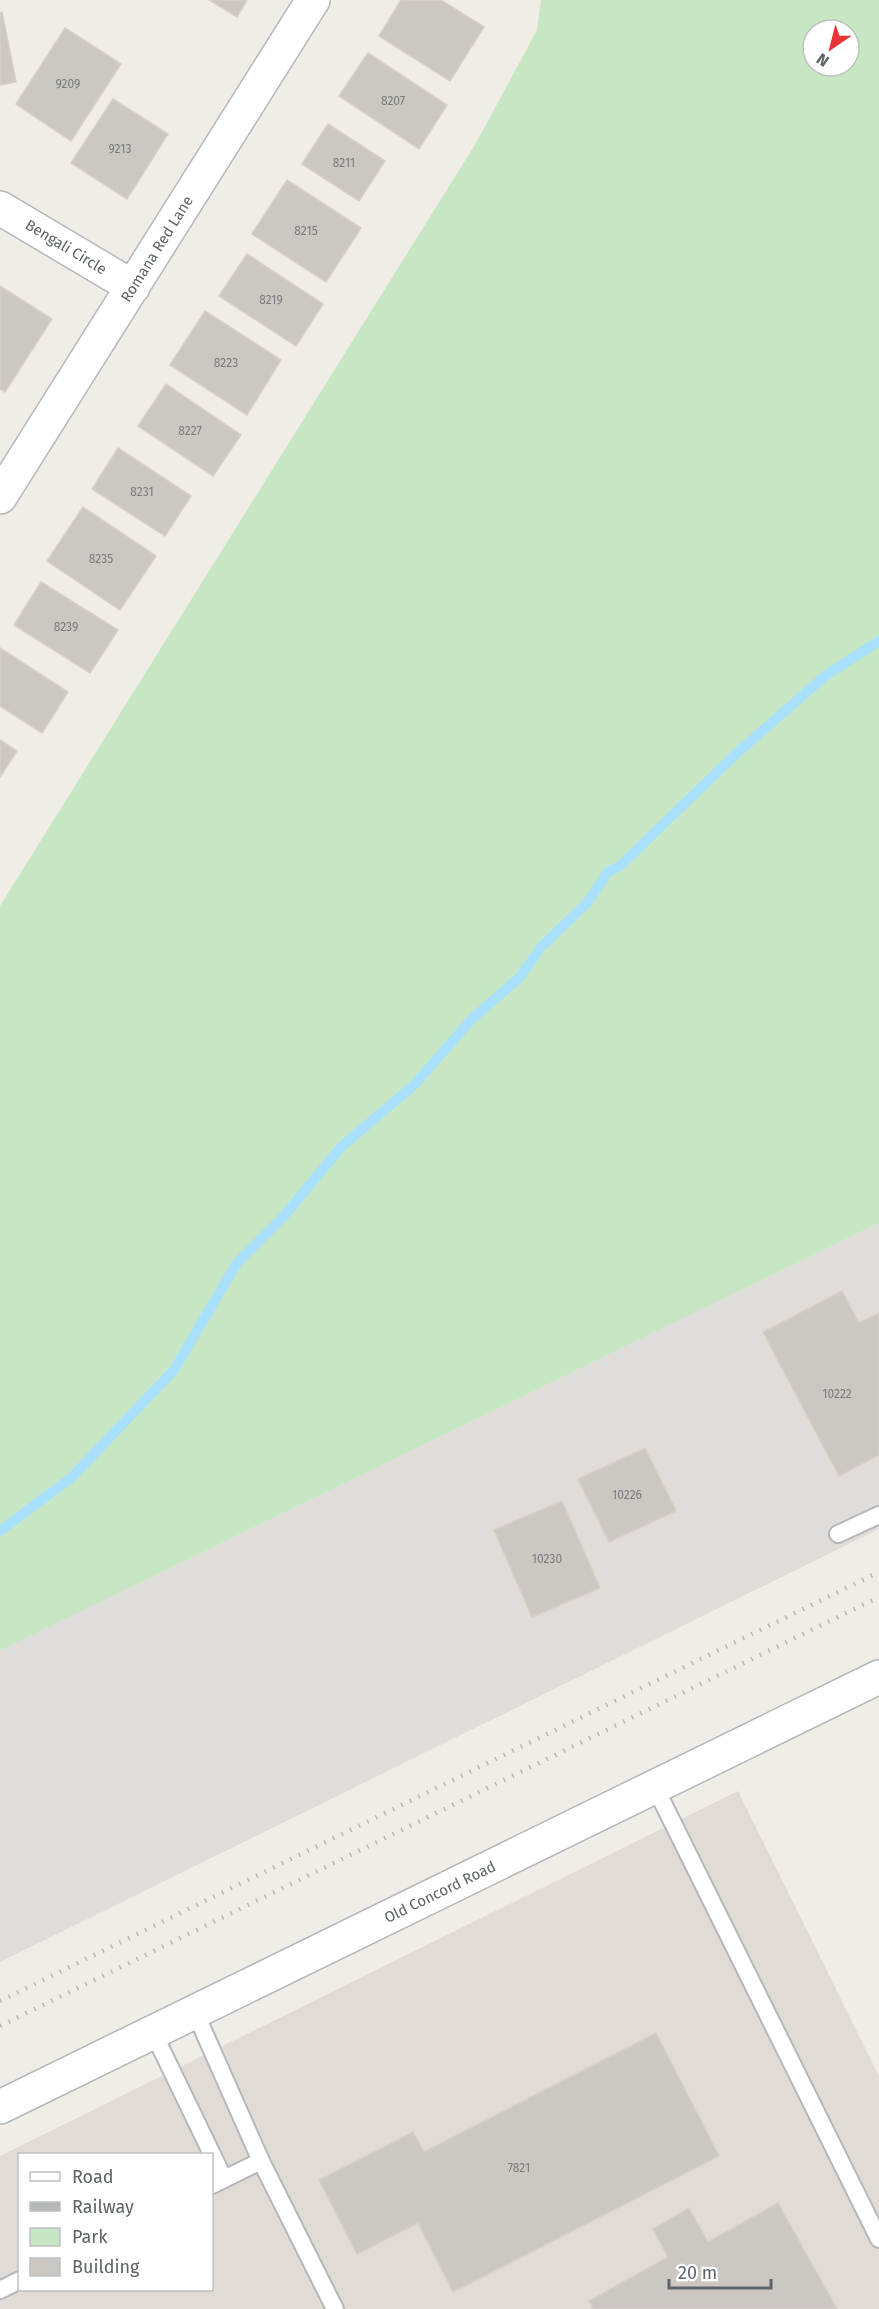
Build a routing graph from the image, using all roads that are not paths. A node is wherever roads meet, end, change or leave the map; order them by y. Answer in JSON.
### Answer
{"nodes":[{"id":1,"x":313,"y":0,"type":"edge"},
{"id":2,"x":0,"y":208,"type":"edge"},
{"id":3,"x":133,"y":287,"type":"junction"},
{"id":4,"x":0,"y":497,"type":"edge"},
{"id":5,"x":879,"y":1515,"type":"edge"},
{"id":6,"x":838,"y":1534,"type":"dead end"},
{"id":7,"x":879,"y":1677,"type":"edge"},
{"id":8,"x":655,"y":1787,"type":"junction"},
{"id":9,"x":195,"y":2012,"type":"junction"},
{"id":10,"x":153,"y":2032,"type":"junction"},
{"id":11,"x":0,"y":2107,"type":"edge"},
{"id":12,"x":205,"y":2153,"type":"edge"},
{"id":13,"x":261,"y":2161,"type":"junction"},
{"id":14,"x":218,"y":2182,"type":"edge"},
{"id":15,"x":879,"y":2239,"type":"edge"},
{"id":16,"x":18,"y":2281,"type":"edge"},
{"id":17,"x":0,"y":2290,"type":"edge"},
{"id":18,"x":335,"y":2309,"type":"edge"}],
"edges":[{"from":1,"to":3,"type":"street","name":"Romana Red Lane"},
{"from":2,"to":3,"type":"street","name":"Bengali Circle"},
{"from":3,"to":4,"type":"street","name":"Romana Red Lane"},
{"from":5,"to":6,"type":"lane"},
{"from":7,"to":8,"type":"street","name":"Old Concord Road"},
{"from":8,"to":9,"type":"street","name":"Old Concord Road"},
{"from":8,"to":15,"type":"lane"},
{"from":9,"to":10,"type":"street","name":"Old Concord Road"},
{"from":9,"to":13,"type":"lane"},
{"from":10,"to":11,"type":"street","name":"Old Concord Road"},
{"from":10,"to":12,"type":"lane"},
{"from":13,"to":14,"type":"lane"},
{"from":13,"to":18,"type":"lane"},
{"from":16,"to":17,"type":"lane"}]}
